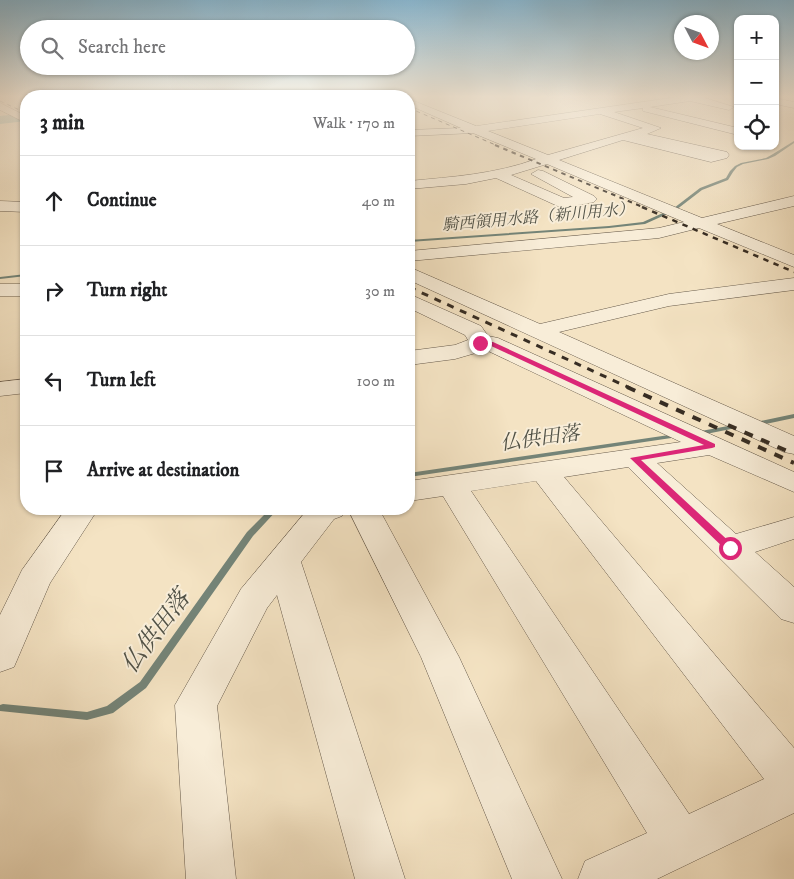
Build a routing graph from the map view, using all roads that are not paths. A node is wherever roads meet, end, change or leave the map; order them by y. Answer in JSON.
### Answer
{"nodes":[{"id":1,"x":492,"y":137,"type":"edge"},
{"id":2,"x":625,"y":137,"type":"edge"},
{"id":3,"x":633,"y":137,"type":"edge"},
{"id":4,"x":634,"y":137,"type":"edge"},
{"id":5,"x":546,"y":160,"type":"junction"},
{"id":6,"x":525,"y":168,"type":"junction"},
{"id":7,"x":498,"y":174,"type":"junction"},
{"id":8,"x":415,"y":184,"type":"edge"},
{"id":9,"x":794,"y":200,"type":"edge"},
{"id":10,"x":0,"y":206,"type":"edge"},
{"id":11,"x":20,"y":207,"type":"edge"},
{"id":12,"x":699,"y":223,"type":"junction"},
{"id":13,"x":415,"y":255,"type":"edge"},
{"id":14,"x":794,"y":262,"type":"edge"},
{"id":15,"x":415,"y":276,"type":"edge"},
{"id":16,"x":794,"y":284,"type":"edge"},
{"id":17,"x":0,"y":290,"type":"edge"},
{"id":18,"x":20,"y":290,"type":"edge"},
{"id":19,"x":415,"y":303,"type":"edge"},
{"id":20,"x":538,"y":331,"type":"junction"},
{"id":21,"x":480,"y":343,"type":"junction"},
{"id":22,"x":415,"y":357,"type":"edge"},
{"id":23,"x":20,"y":387,"type":"edge"},
{"id":24,"x":0,"y":389,"type":"edge"},
{"id":25,"x":712,"y":446,"type":"junction"},
{"id":26,"x":794,"y":446,"type":"edge"},
{"id":27,"x":634,"y":458,"type":"junction"},
{"id":28,"x":542,"y":470,"type":"junction"},
{"id":29,"x":794,"y":483,"type":"edge"},
{"id":30,"x":451,"y":484,"type":"junction"},
{"id":31,"x":415,"y":490,"type":"edge"},
{"id":32,"x":78,"y":515,"type":"edge"},
{"id":33,"x":320,"y":515,"type":"edge"},
{"id":34,"x":366,"y":515,"type":"edge"},
{"id":35,"x":794,"y":528,"type":"edge"},
{"id":36,"x":730,"y":548,"type":"junction"},
{"id":37,"x":284,"y":561,"type":"junction"},
{"id":38,"x":794,"y":609,"type":"edge"},
{"id":39,"x":0,"y":656,"type":"edge"},
{"id":40,"x":794,"y":782,"type":"edge"},
{"id":41,"x":794,"y":789,"type":"edge"},
{"id":42,"x":680,"y":842,"type":"junction"},
{"id":43,"x":211,"y":879,"type":"edge"},
{"id":44,"x":380,"y":879,"type":"edge"},
{"id":45,"x":537,"y":879,"type":"edge"},
{"id":46,"x":604,"y":879,"type":"edge"}],
"edges":[{"from":1,"to":5,"type":"street"},
{"from":2,"to":5,"type":"street"},
{"from":3,"to":4,"type":"street"},
{"from":5,"to":6,"type":"street"},
{"from":5,"to":12,"type":"street"},
{"from":6,"to":7,"type":"street"},
{"from":6,"to":7,"type":"street"},
{"from":7,"to":8,"type":"street"},
{"from":9,"to":12,"type":"street"},
{"from":10,"to":11,"type":"street"},
{"from":12,"to":13,"type":"street"},
{"from":12,"to":14,"type":"street"},
{"from":15,"to":20,"type":"street"},
{"from":16,"to":20,"type":"street"},
{"from":17,"to":18,"type":"street"},
{"from":19,"to":21,"type":"street"},
{"from":20,"to":26,"type":"street"},
{"from":21,"to":22,"type":"street"},
{"from":21,"to":25,"type":"street"},
{"from":23,"to":24,"type":"street"},
{"from":25,"to":27,"type":"street"},
{"from":25,"to":29,"type":"street"},
{"from":27,"to":28,"type":"street"},
{"from":27,"to":36,"type":"street"},
{"from":28,"to":30,"type":"street"},
{"from":28,"to":40,"type":"street"},
{"from":30,"to":31,"type":"street"},
{"from":30,"to":42,"type":"street"},
{"from":32,"to":39,"type":"street"},
{"from":33,"to":37,"type":"street"},
{"from":34,"to":45,"type":"street"},
{"from":35,"to":36,"type":"street"},
{"from":36,"to":38,"type":"street"},
{"from":37,"to":43,"type":"street"},
{"from":37,"to":44,"type":"street"},
{"from":41,"to":42,"type":"street"},
{"from":42,"to":46,"type":"street"}]}
